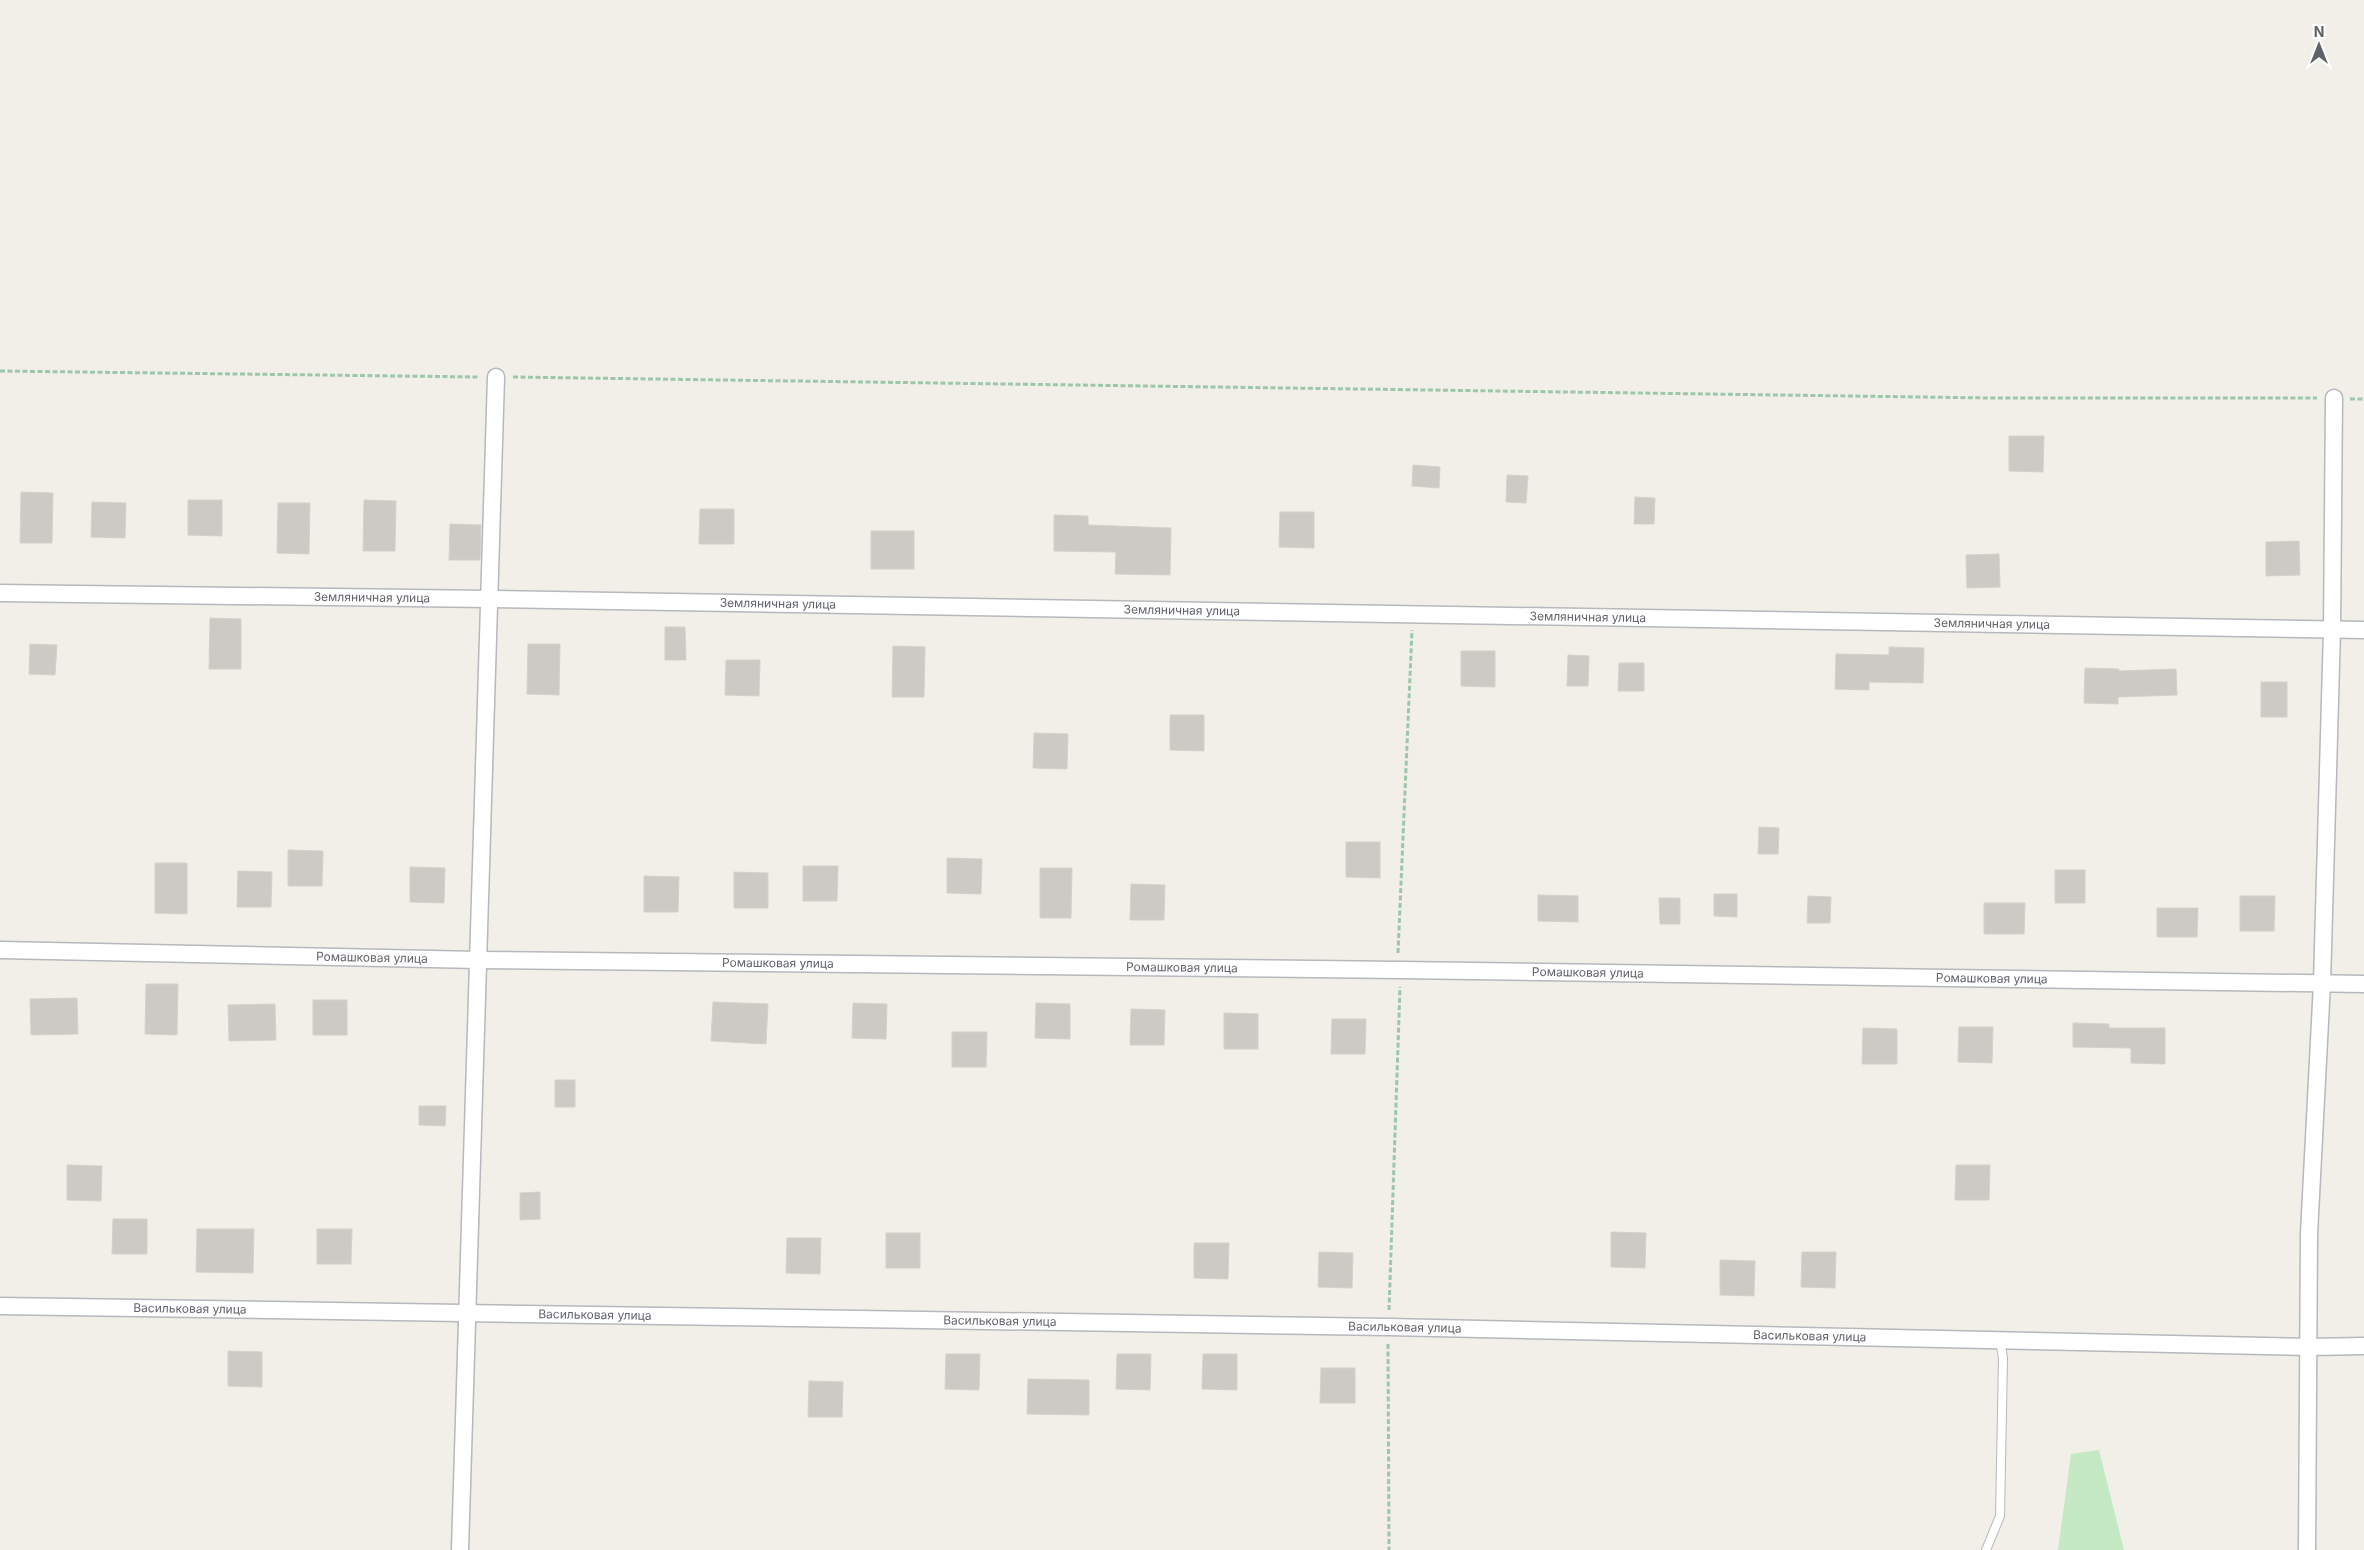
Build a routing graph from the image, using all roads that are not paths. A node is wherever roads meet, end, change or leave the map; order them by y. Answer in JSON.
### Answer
{"nodes":[{"id":1,"x":496,"y":377,"type":"road end"},
{"id":2,"x":2334,"y":398,"type":"road end"},
{"id":3,"x":0,"y":593,"type":"edge"},
{"id":4,"x":490,"y":599,"type":"junction"},
{"id":5,"x":2332,"y":630,"type":"junction"},
{"id":6,"x":2364,"y":630,"type":"edge"},
{"id":7,"x":0,"y":950,"type":"edge"},
{"id":8,"x":478,"y":960,"type":"junction"},
{"id":9,"x":2322,"y":983,"type":"junction"},
{"id":10,"x":2364,"y":984,"type":"edge"},
{"id":11,"x":0,"y":1306,"type":"edge"},
{"id":12,"x":466,"y":1315,"type":"junction"},
{"id":13,"x":2000,"y":1338,"type":"junction"},
{"id":14,"x":2364,"y":1346,"type":"edge"},
{"id":15,"x":2309,"y":1347,"type":"junction"},
{"id":16,"x":460,"y":1550,"type":"edge"},
{"id":17,"x":1986,"y":1550,"type":"edge"},
{"id":18,"x":2307,"y":1550,"type":"edge"}],
"edges":[{"from":1,"to":4,"type":"street"},
{"from":2,"to":5,"type":"street"},
{"from":3,"to":4,"type":"street","name":"Земляничная улица"},
{"from":4,"to":5,"type":"street","name":"Земляничная улица"},
{"from":4,"to":8,"type":"street"},
{"from":5,"to":6,"type":"street","name":"Земляничная улица"},
{"from":5,"to":9,"type":"street"},
{"from":7,"to":8,"type":"street","name":"Ромашковая улица"},
{"from":8,"to":9,"type":"street","name":"Ромашковая улица"},
{"from":8,"to":12,"type":"street"},
{"from":9,"to":10,"type":"street","name":"Ромашковая улица"},
{"from":9,"to":15,"type":"street"},
{"from":11,"to":12,"type":"street","name":"Васильковая улица"},
{"from":12,"to":13,"type":"street","name":"Васильковая улица"},
{"from":12,"to":16,"type":"street"},
{"from":13,"to":15,"type":"street","name":"Васильковая улица"},
{"from":13,"to":17,"type":"lane"},
{"from":14,"to":15,"type":"street","name":"Васильковая улица"},
{"from":15,"to":18,"type":"street"}]}
